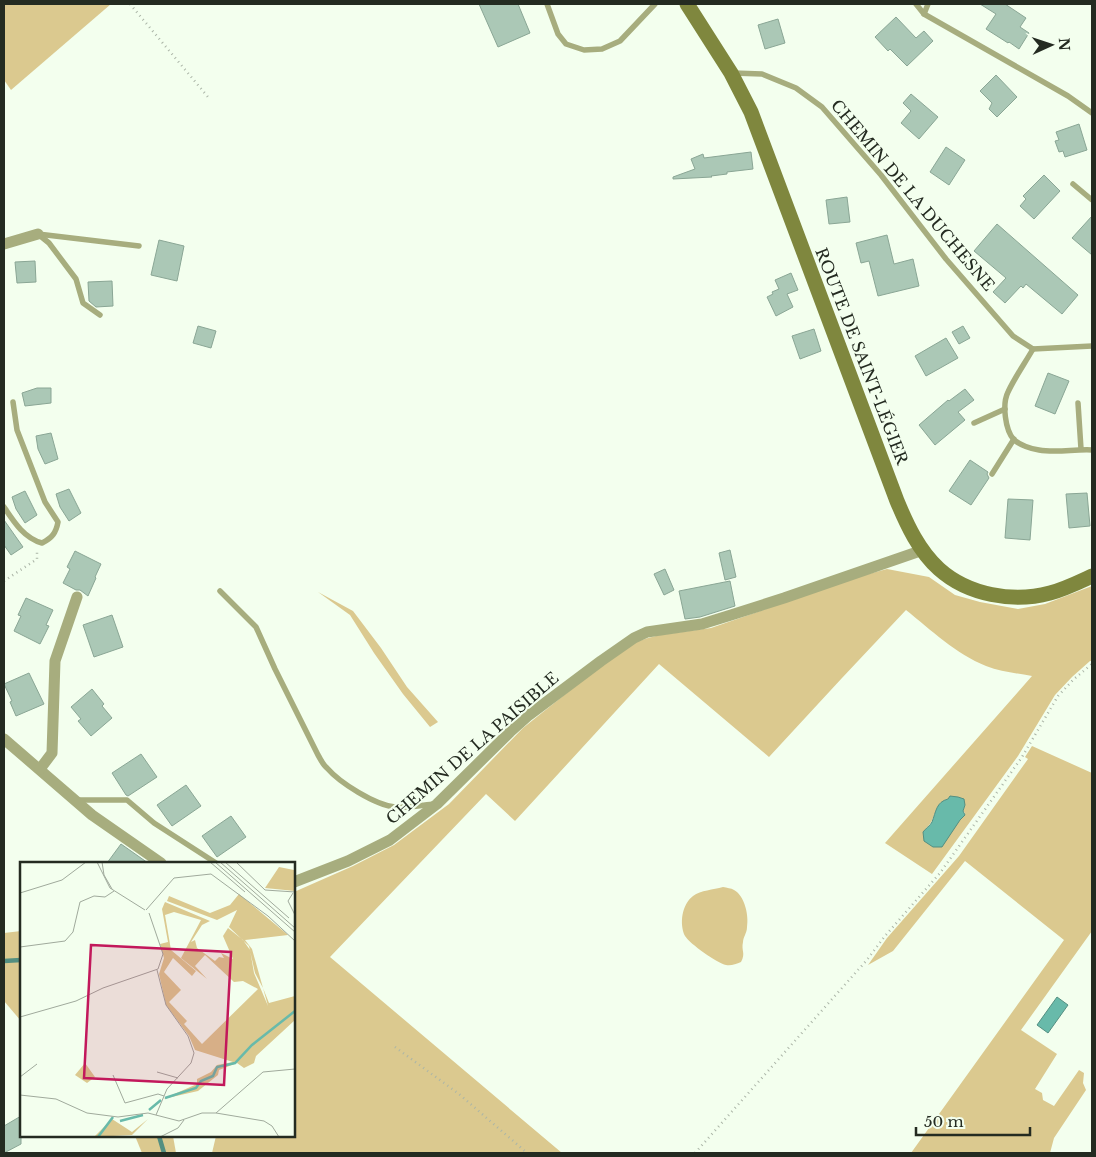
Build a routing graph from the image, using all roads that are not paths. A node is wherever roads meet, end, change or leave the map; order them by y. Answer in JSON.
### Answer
{"nodes":[{"id":1,"x":547,"y":4,"type":"edge"},
{"id":2,"x":655,"y":4,"type":"edge"},
{"id":3,"x":687,"y":4,"type":"edge"},
{"id":4,"x":916,"y":4,"type":"edge"},
{"id":5,"x":928,"y":4,"type":"edge"},
{"id":6,"x":924,"y":14,"type":"junction"},
{"id":7,"x":731,"y":73,"type":"junction"},
{"id":8,"x":1092,"y":113,"type":"edge"},
{"id":9,"x":1073,"y":184,"type":"dead end"},
{"id":10,"x":1092,"y":200,"type":"edge"},
{"id":11,"x":38,"y":234,"type":"junction"},
{"id":12,"x":4,"y":244,"type":"edge"},
{"id":13,"x":139,"y":246,"type":"dead end"},
{"id":14,"x":100,"y":315,"type":"dead end"},
{"id":15,"x":1092,"y":346,"type":"edge"},
{"id":16,"x":1033,"y":349,"type":"junction"},
{"id":17,"x":13,"y":402,"type":"dead end"},
{"id":18,"x":1078,"y":403,"type":"dead end"},
{"id":19,"x":1006,"y":409,"type":"junction"},
{"id":20,"x":974,"y":423,"type":"dead end"},
{"id":21,"x":1014,"y":439,"type":"junction"},
{"id":22,"x":1081,"y":449,"type":"junction"},
{"id":23,"x":1092,"y":450,"type":"edge"},
{"id":24,"x":992,"y":474,"type":"dead end"},
{"id":25,"x":4,"y":507,"type":"edge"},
{"id":26,"x":924,"y":550,"type":"junction"},
{"id":27,"x":1092,"y":576,"type":"edge"},
{"id":28,"x":220,"y":591,"type":"dead end"},
{"id":29,"x":78,"y":597,"type":"dead end"},
{"id":30,"x":4,"y":739,"type":"edge"},
{"id":31,"x":40,"y":769,"type":"junction"},
{"id":32,"x":74,"y":800,"type":"junction"},
{"id":33,"x":437,"y":804,"type":"junction"},
{"id":34,"x":160,"y":862,"type":"edge"},
{"id":35,"x":214,"y":862,"type":"edge"},
{"id":36,"x":295,"y":882,"type":"edge"}],
"edges":[{"from":1,"to":2,"type":"lane"},
{"from":3,"to":7,"type":"main road","name":"ROUTE DE SAINT-LÉGIER"},
{"from":4,"to":6,"type":"lane"},
{"from":5,"to":6,"type":"lane"},
{"from":6,"to":8,"type":"lane"},
{"from":7,"to":16,"type":"lane","name":"CHEMIN DE LA DUCHESNE"},
{"from":7,"to":26,"type":"main road","name":"ROUTE DE SAINT-LÉGIER"},
{"from":9,"to":10,"type":"lane"},
{"from":11,"to":12,"type":"street"},
{"from":11,"to":13,"type":"lane"},
{"from":11,"to":14,"type":"lane"},
{"from":15,"to":16,"type":"lane"},
{"from":16,"to":19,"type":"lane"},
{"from":17,"to":25,"type":"lane"},
{"from":18,"to":22,"type":"lane"},
{"from":19,"to":20,"type":"lane"},
{"from":19,"to":21,"type":"lane"},
{"from":21,"to":22,"type":"lane"},
{"from":21,"to":24,"type":"lane"},
{"from":22,"to":23,"type":"lane"},
{"from":26,"to":27,"type":"main road","name":"ROUTE DE SAINT-LÉGIER"},
{"from":26,"to":33,"type":"street","name":"CHEMIN DE LA PAISIBLE"},
{"from":28,"to":33,"type":"lane"},
{"from":29,"to":31,"type":"street"},
{"from":30,"to":31,"type":"street"},
{"from":31,"to":32,"type":"street"},
{"from":32,"to":34,"type":"street"},
{"from":32,"to":35,"type":"lane"},
{"from":33,"to":36,"type":"street","name":"CHEMIN DE LA PAISIBLE"}]}
